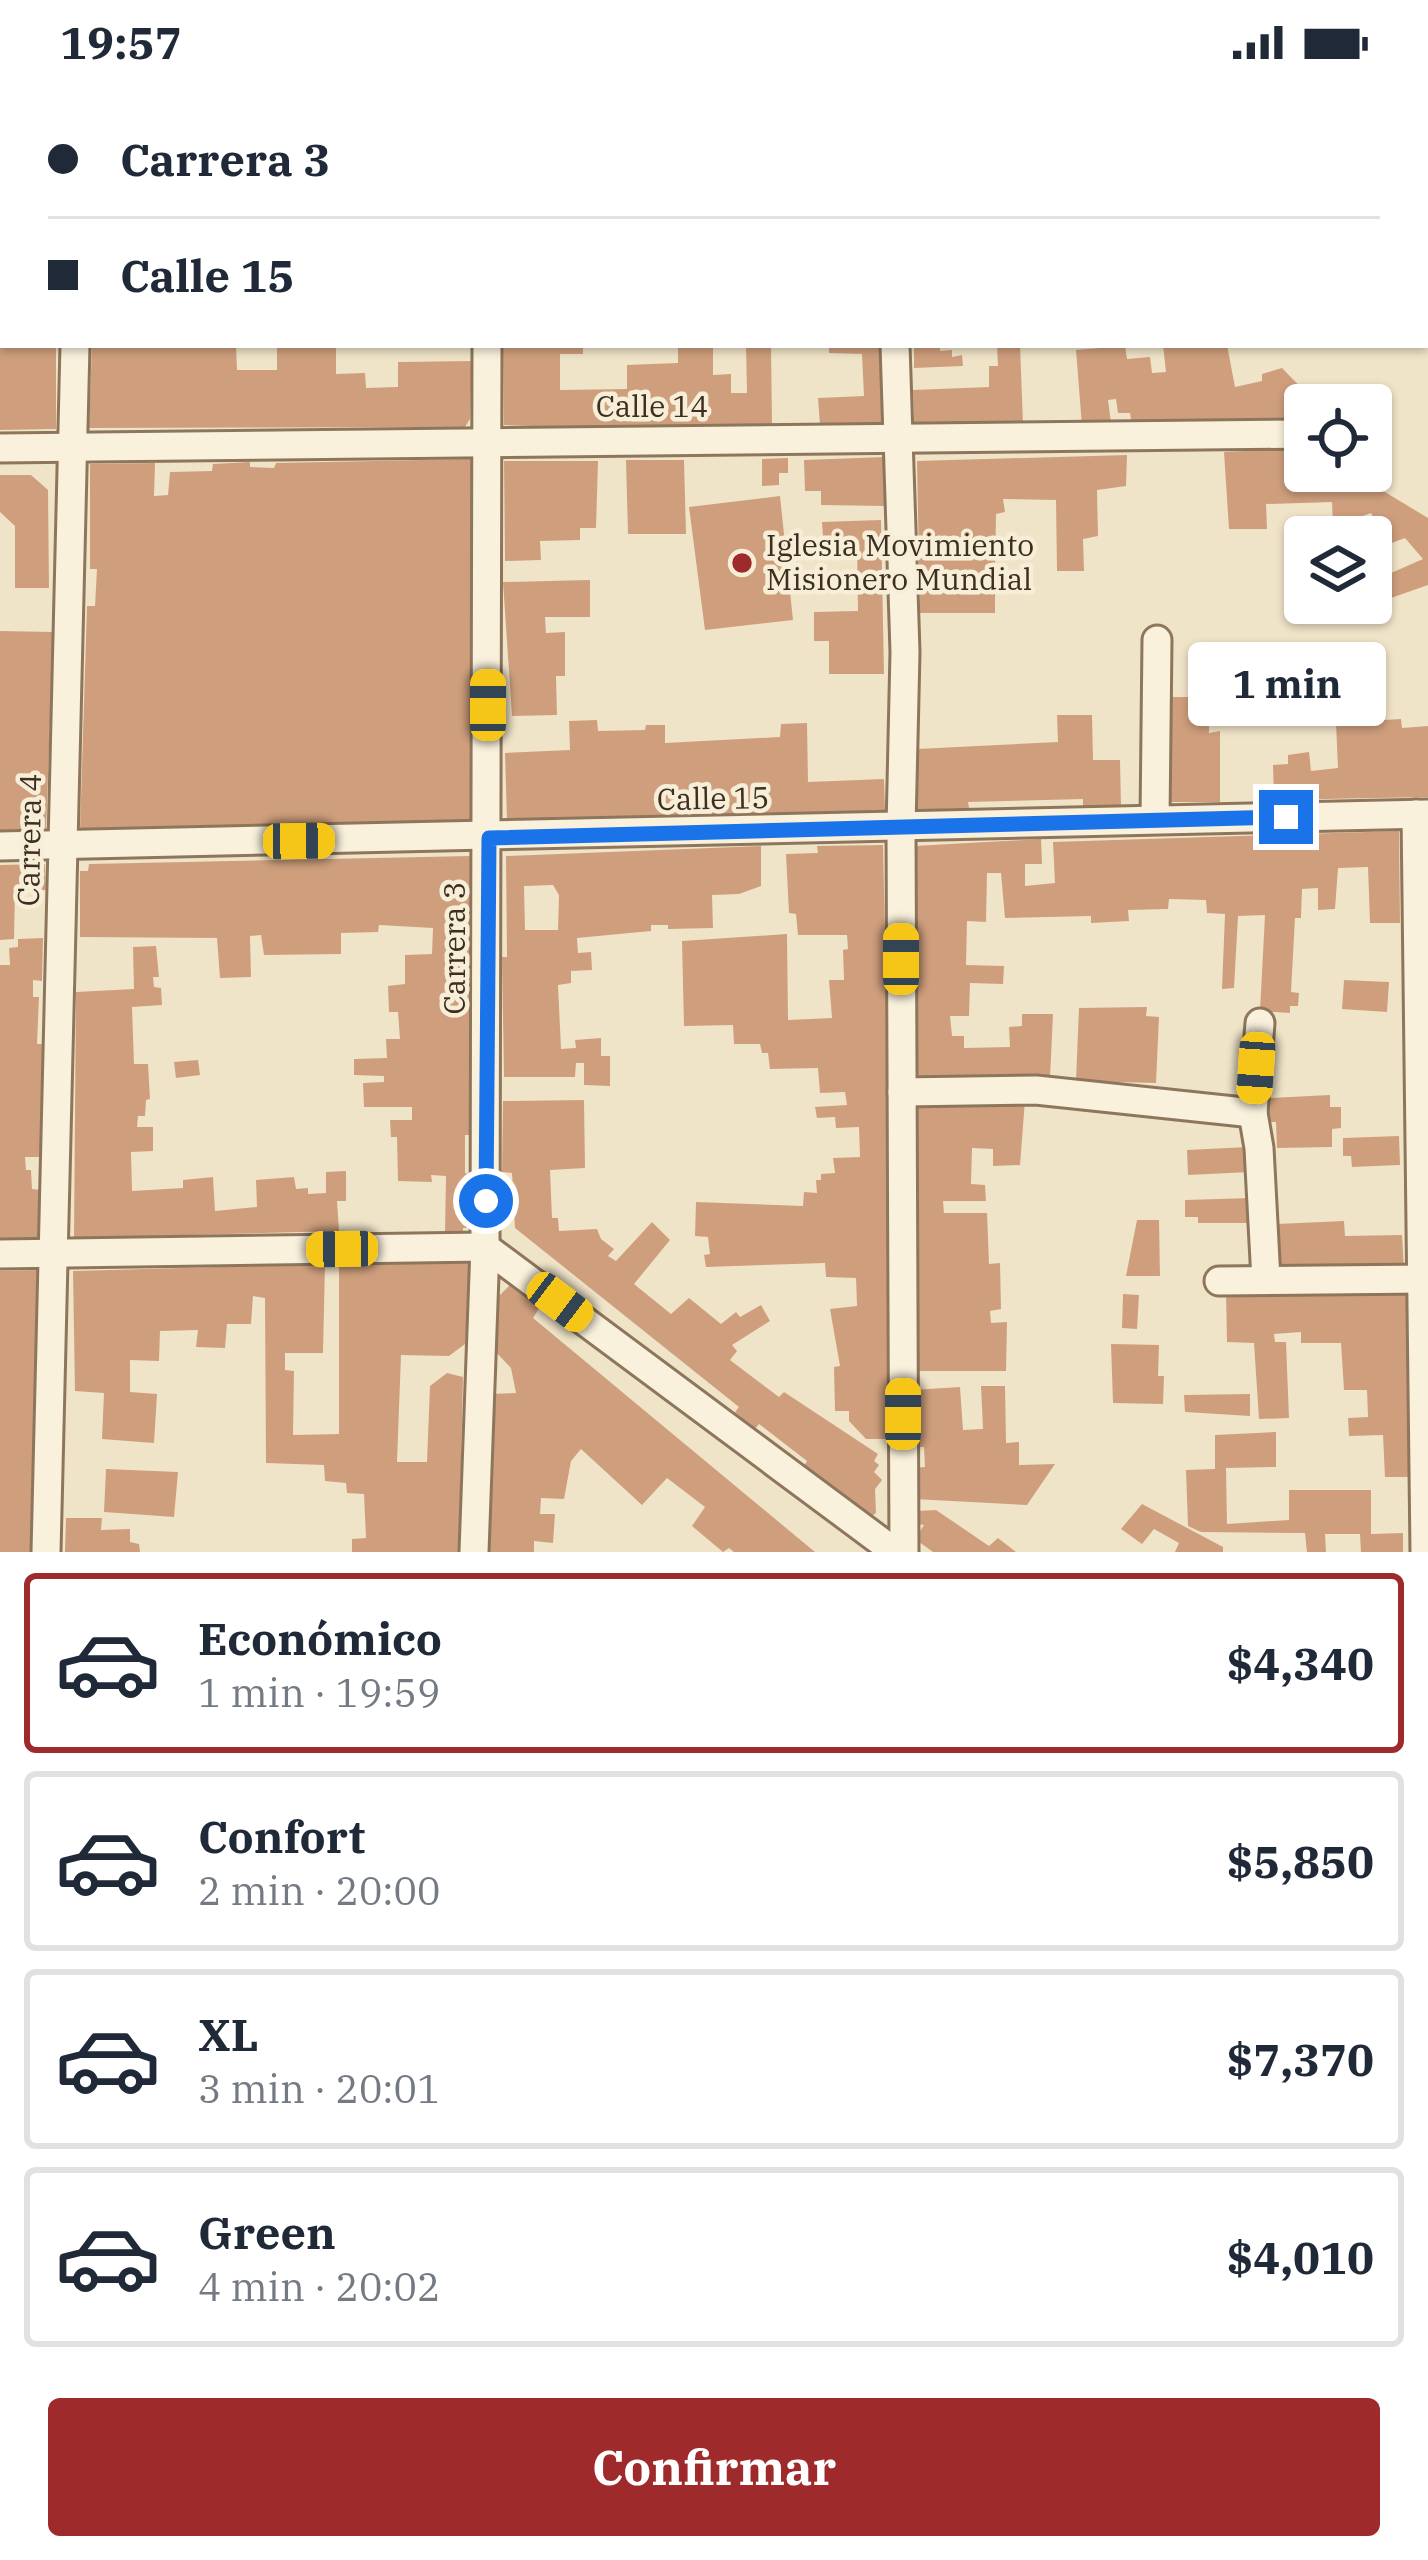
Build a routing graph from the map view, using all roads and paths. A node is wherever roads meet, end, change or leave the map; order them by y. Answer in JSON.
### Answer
{"nodes":[{"id":1,"x":75,"y":348,"type":"edge"},
{"id":2,"x":487,"y":348,"type":"edge"},
{"id":3,"x":895,"y":348,"type":"edge"},
{"id":4,"x":1284,"y":434,"type":"edge"},
{"id":5,"x":898,"y":439,"type":"junction"},
{"id":6,"x":486,"y":440,"type":"junction"},
{"id":7,"x":0,"y":448,"type":"edge"},
{"id":8,"x":72,"y":448,"type":"junction"},
{"id":9,"x":1157,"y":640,"type":"dead end"},
{"id":10,"x":1422,"y":814,"type":"edge"},
{"id":11,"x":1155,"y":819,"type":"junction"},
{"id":12,"x":901,"y":827,"type":"junction"},
{"id":13,"x":489,"y":838,"type":"junction"},
{"id":14,"x":62,"y":845,"type":"junction"},
{"id":15,"x":0,"y":846,"type":"edge"},
{"id":16,"x":1260,"y":1023,"type":"dead end"},
{"id":17,"x":902,"y":1092,"type":"junction"},
{"id":18,"x":1253,"y":1113,"type":"junction"},
{"id":19,"x":485,"y":1247,"type":"junction"},
{"id":20,"x":56,"y":1253,"type":"junction"},
{"id":21,"x":0,"y":1254,"type":"edge"},
{"id":22,"x":1425,"y":1279,"type":"edge"},
{"id":23,"x":1219,"y":1280,"type":"dead end"},
{"id":24,"x":1266,"y":1280,"type":"junction"},
{"id":25,"x":1425,"y":1407,"type":"edge"},
{"id":26,"x":46,"y":1552,"type":"edge"},
{"id":27,"x":474,"y":1552,"type":"edge"},
{"id":28,"x":899,"y":1552,"type":"edge"},
{"id":29,"x":1425,"y":1552,"type":"edge"}],
"edges":[{"from":1,"to":8,"type":"street","name":"Carrera 4"},
{"from":2,"to":6,"type":"street","name":"Carrera 3"},
{"from":3,"to":5,"type":"street"},
{"from":4,"to":5,"type":"street","name":"Calle 14"},
{"from":5,"to":6,"type":"street","name":"Calle 14"},
{"from":5,"to":12,"type":"street"},
{"from":6,"to":8,"type":"street","name":"Calle 14"},
{"from":6,"to":13,"type":"street","name":"Carrera 3"},
{"from":7,"to":8,"type":"street","name":"Calle 14"},
{"from":8,"to":14,"type":"street","name":"Carrera 4"},
{"from":9,"to":11,"type":"street"},
{"from":10,"to":11,"type":"street","name":"Calle 15"},
{"from":10,"to":22,"type":"street"},
{"from":11,"to":12,"type":"street","name":"Calle 15"},
{"from":12,"to":13,"type":"street","name":"Calle 15"},
{"from":12,"to":17,"type":"street"},
{"from":13,"to":14,"type":"street","name":"Calle 15"},
{"from":13,"to":19,"type":"street","name":"Carrera 3"},
{"from":14,"to":15,"type":"street","name":"Calle 15"},
{"from":14,"to":20,"type":"street","name":"Carrera 4"},
{"from":16,"to":18,"type":"street"},
{"from":17,"to":18,"type":"street"},
{"from":17,"to":28,"type":"street"},
{"from":18,"to":24,"type":"street"},
{"from":19,"to":20,"type":"street"},
{"from":19,"to":27,"type":"street","name":"Carrera 3"},
{"from":19,"to":28,"type":"street"},
{"from":20,"to":21,"type":"street"},
{"from":20,"to":26,"type":"street","name":"Carrera 4"},
{"from":22,"to":24,"type":"street"},
{"from":22,"to":25,"type":"street"},
{"from":23,"to":24,"type":"street"},
{"from":25,"to":29,"type":"street"}]}
